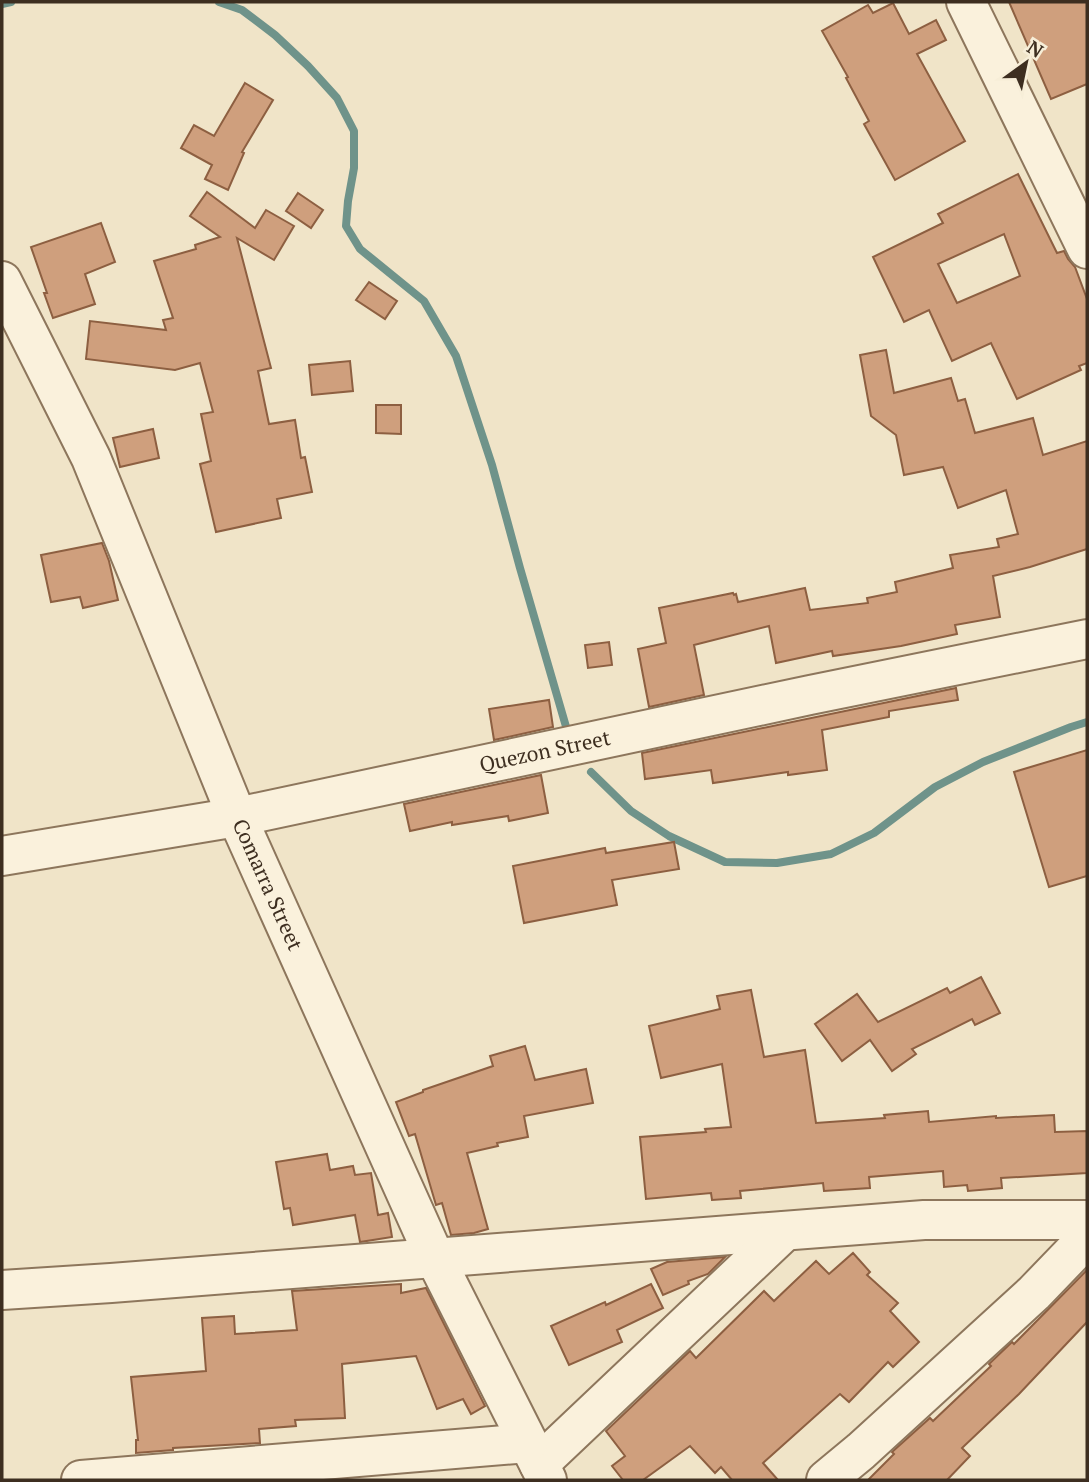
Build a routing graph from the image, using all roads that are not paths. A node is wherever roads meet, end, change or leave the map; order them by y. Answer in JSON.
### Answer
{"nodes":[{"id":1,"x":966,"y":2,"type":"edge"},
{"id":2,"x":1087,"y":249,"type":"edge"},
{"id":3,"x":2,"y":281,"type":"edge"},
{"id":4,"x":1087,"y":638,"type":"edge"},
{"id":5,"x":237,"y":817,"type":"junction"},
{"id":6,"x":2,"y":856,"type":"edge"},
{"id":7,"x":1087,"y":1220,"type":"edge"},
{"id":8,"x":785,"y":1231,"type":"junction"},
{"id":9,"x":1087,"y":1238,"type":"edge"},
{"id":10,"x":435,"y":1258,"type":"junction"},
{"id":11,"x":2,"y":1290,"type":"edge"},
{"id":12,"x":538,"y":1463,"type":"edge"},
{"id":13,"x":81,"y":1480,"type":"edge"},
{"id":14,"x":826,"y":1480,"type":"edge"}],
"edges":[{"from":1,"to":2,"type":"street"},
{"from":3,"to":5,"type":"street","name":"Comarra Street"},
{"from":4,"to":5,"type":"street","name":"Quezon Street"},
{"from":5,"to":6,"type":"street","name":"Quezon Street"},
{"from":5,"to":10,"type":"street","name":"Comarra Street"},
{"from":7,"to":8,"type":"street"},
{"from":8,"to":10,"type":"street"},
{"from":8,"to":12,"type":"street"},
{"from":9,"to":14,"type":"street"},
{"from":10,"to":11,"type":"street"},
{"from":10,"to":12,"type":"street","name":"Comarra Street"},
{"from":12,"to":13,"type":"street"}]}
